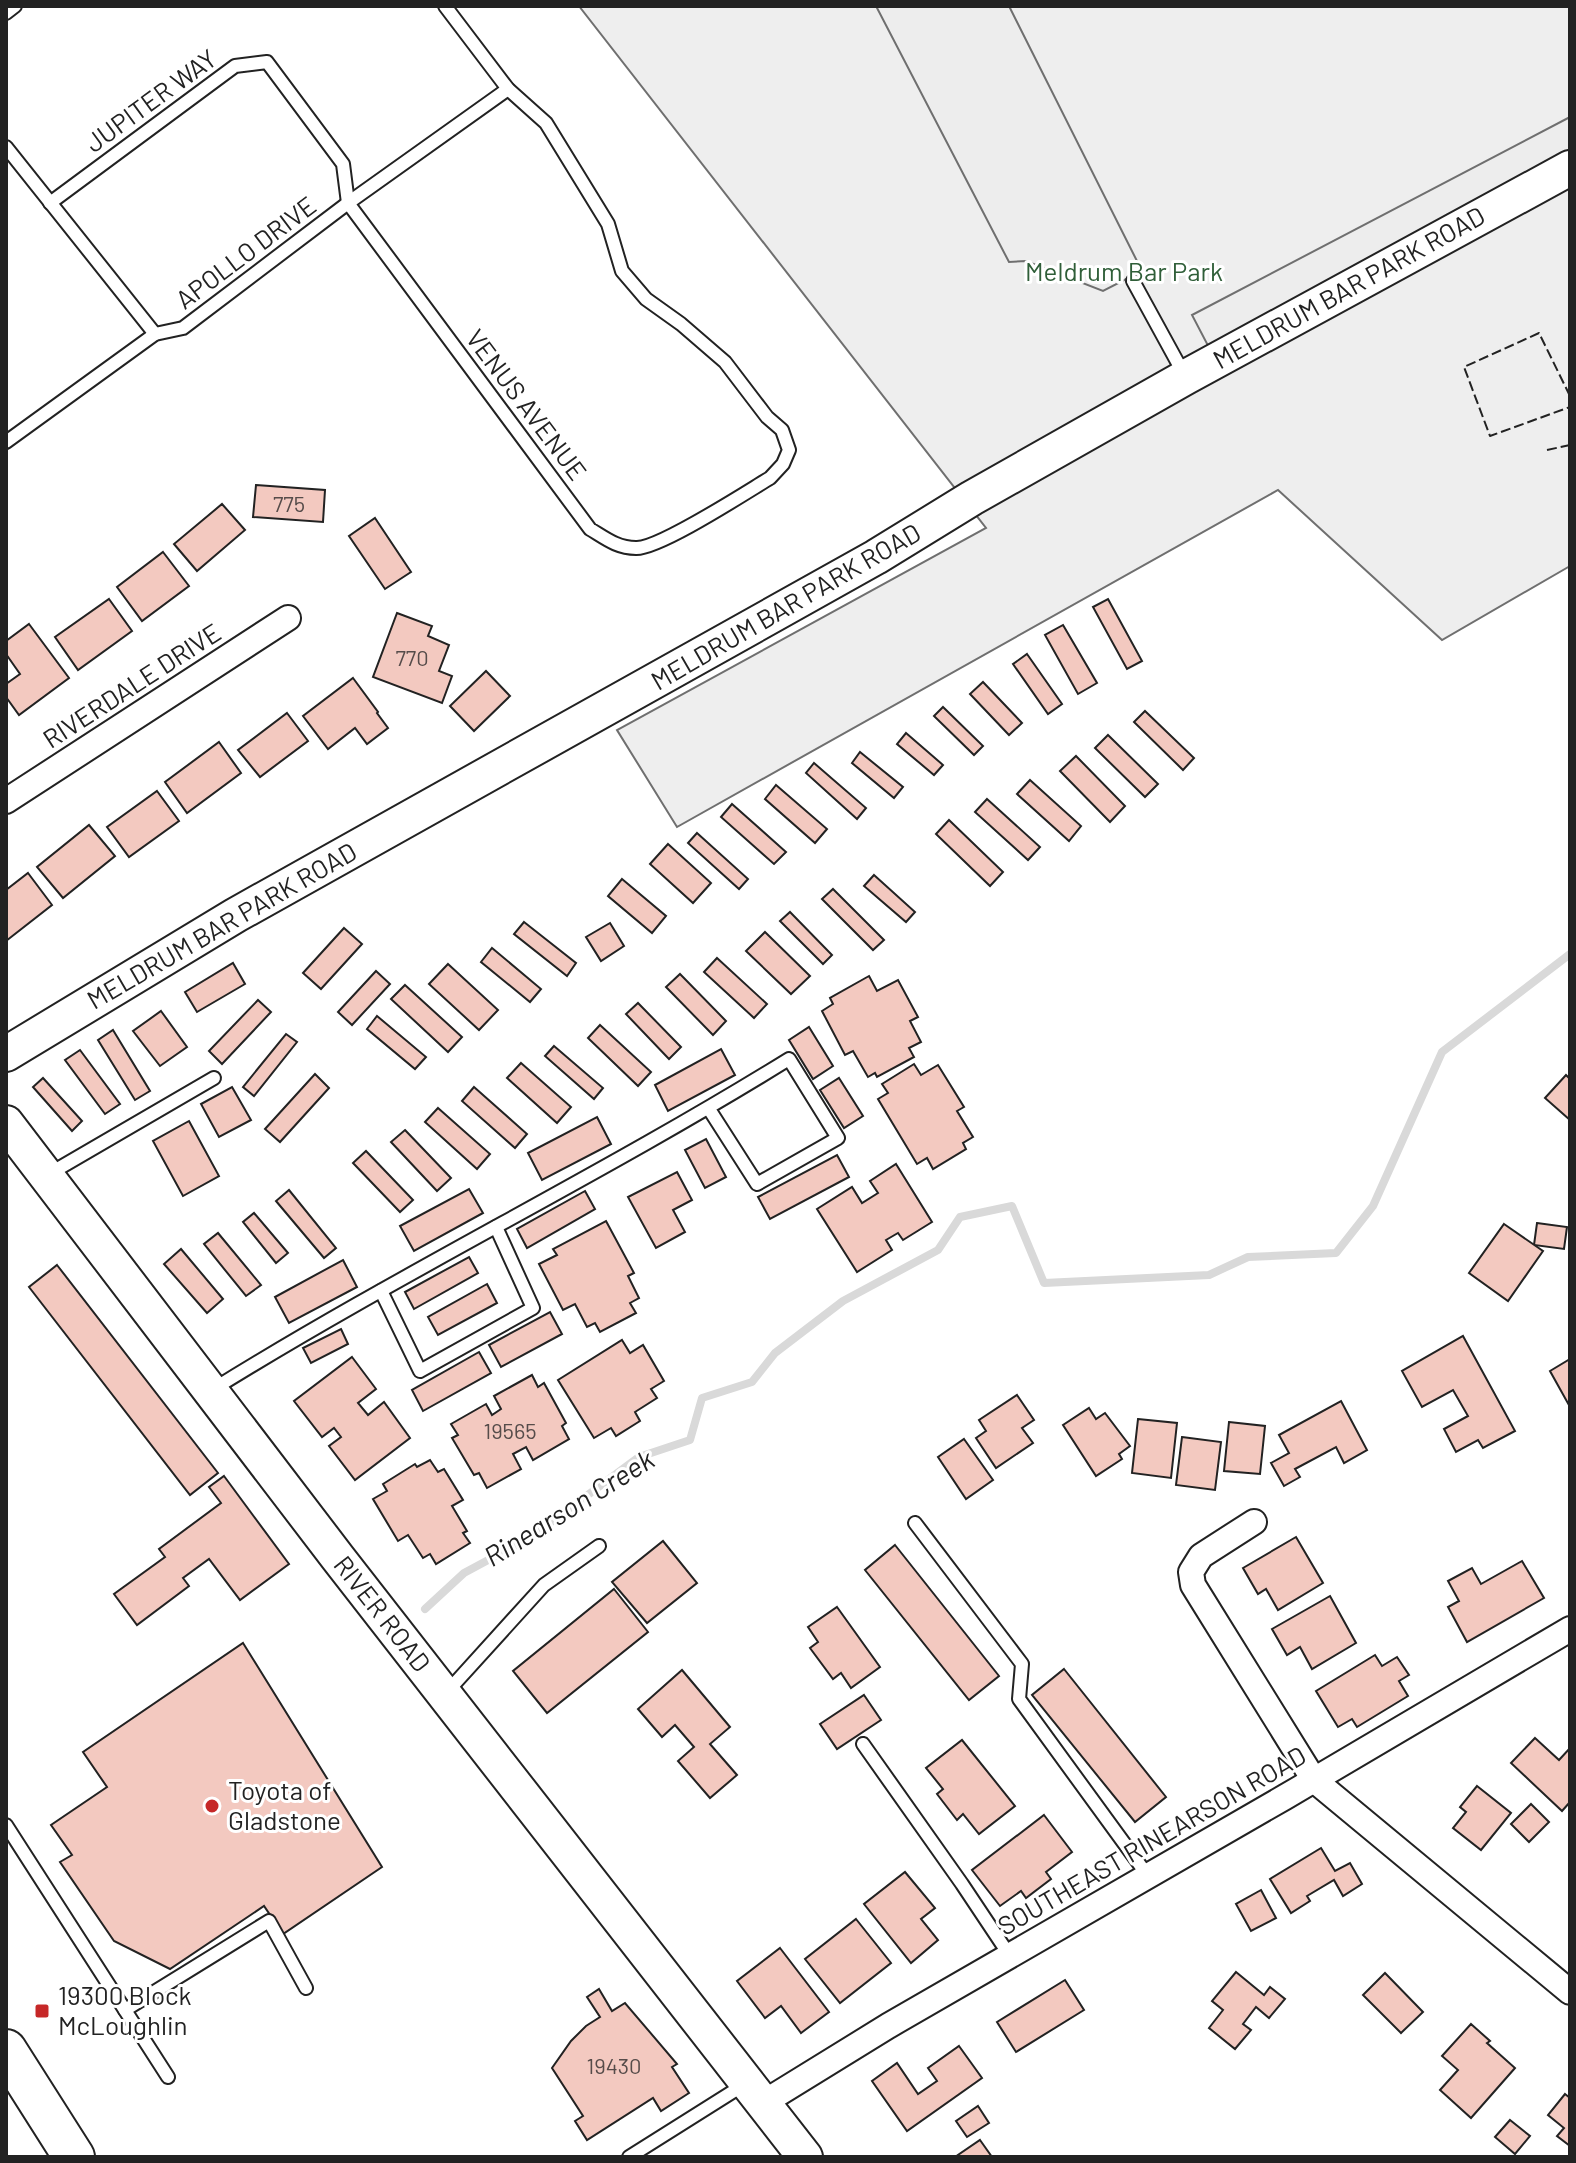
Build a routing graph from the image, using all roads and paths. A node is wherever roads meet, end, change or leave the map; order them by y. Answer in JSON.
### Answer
{"nodes":[{"id":1,"x":15,"y":6,"type":"edge"},
{"id":2,"x":445,"y":6,"type":"edge"},
{"id":3,"x":6,"y":13,"type":"edge"},
{"id":4,"x":508,"y":89,"type":"junction"},
{"id":5,"x":6,"y":147,"type":"edge"},
{"id":6,"x":1570,"y":168,"type":"edge"},
{"id":7,"x":50,"y":203,"type":"junction"},
{"id":8,"x":348,"y":203,"type":"junction"},
{"id":9,"x":1133,"y":281,"type":"dead end"},
{"id":10,"x":155,"y":334,"type":"junction"},
{"id":11,"x":1186,"y":377,"type":"junction"},
{"id":12,"x":6,"y":442,"type":"edge"},
{"id":13,"x":288,"y":618,"type":"dead end"},
{"id":14,"x":6,"y":801,"type":"edge"},
{"id":15,"x":6,"y":1054,"type":"edge"},
{"id":16,"x":214,"y":1078,"type":"dead end"},
{"id":17,"x":709,"y":1109,"type":"junction"},
{"id":18,"x":6,"y":1123,"type":"edge"},
{"id":19,"x":46,"y":1176,"type":"junction"},
{"id":20,"x":496,"y":1227,"type":"junction"},
{"id":21,"x":381,"y":1291,"type":"junction"},
{"id":22,"x":212,"y":1390,"type":"junction"},
{"id":23,"x":1254,"y":1522,"type":"dead end"},
{"id":24,"x":915,"y":1523,"type":"dead end"},
{"id":25,"x":599,"y":1546,"type":"dead end"},
{"id":26,"x":1570,"y":1629,"type":"edge"},
{"id":27,"x":445,"y":1694,"type":"junction"},
{"id":28,"x":863,"y":1744,"type":"dead end"},
{"id":29,"x":1314,"y":1780,"type":"junction"},
{"id":30,"x":6,"y":1825,"type":"edge"},
{"id":31,"x":1148,"y":1876,"type":"junction"},
{"id":32,"x":1010,"y":1956,"type":"junction"},
{"id":33,"x":306,"y":1988,"type":"dead end"},
{"id":34,"x":1570,"y":1992,"type":"edge"},
{"id":35,"x":125,"y":2010,"type":"junction"},
{"id":36,"x":6,"y":2050,"type":"edge"},
{"id":37,"x":168,"y":2077,"type":"dead end"},
{"id":38,"x":755,"y":2093,"type":"junction"},
{"id":39,"x":74,"y":2157,"type":"edge"},
{"id":40,"x":629,"y":2157,"type":"edge"},
{"id":41,"x":805,"y":2157,"type":"edge"}],
"edges":[{"from":1,"to":3,"type":"lane"},
{"from":2,"to":4,"type":"lane","name":"VENUS AVENUE"},
{"from":4,"to":8,"type":"lane","name":"APOLLO DRIVE"},
{"from":4,"to":8,"type":"lane","name":"VENUS AVENUE"},
{"from":5,"to":7,"type":"lane"},
{"from":6,"to":11,"type":"street","name":"MELDRUM BAR PARK ROAD"},
{"from":7,"to":8,"type":"lane","name":"JUPITER WAY"},
{"from":7,"to":10,"type":"lane"},
{"from":8,"to":10,"type":"lane","name":"APOLLO DRIVE"},
{"from":9,"to":11,"type":"lane"},
{"from":10,"to":12,"type":"lane","name":"APOLLO DRIVE"},
{"from":11,"to":15,"type":"street","name":"MELDRUM BAR PARK ROAD"},
{"from":13,"to":14,"type":"street","name":"RIVERDALE DRIVE"},
{"from":16,"to":19,"type":"lane"},
{"from":17,"to":17,"type":"lane"},
{"from":17,"to":20,"type":"lane"},
{"from":18,"to":19,"type":"street","name":"RIVER ROAD"},
{"from":19,"to":22,"type":"street","name":"RIVER ROAD"},
{"from":20,"to":21,"type":"lane"},
{"from":20,"to":21,"type":"lane"},
{"from":21,"to":22,"type":"lane"},
{"from":22,"to":27,"type":"street","name":"RIVER ROAD"},
{"from":23,"to":29,"type":"street"},
{"from":24,"to":31,"type":"lane"},
{"from":25,"to":27,"type":"lane"},
{"from":26,"to":29,"type":"street","name":"SOUTHEAST RINEARSON ROAD"},
{"from":27,"to":38,"type":"street","name":"RIVER ROAD"},
{"from":28,"to":32,"type":"lane"},
{"from":29,"to":31,"type":"street","name":"SOUTHEAST RINEARSON ROAD"},
{"from":29,"to":34,"type":"street"},
{"from":30,"to":35,"type":"lane"},
{"from":31,"to":32,"type":"street","name":"SOUTHEAST RINEARSON ROAD"},
{"from":32,"to":38,"type":"street","name":"SOUTHEAST RINEARSON ROAD"},
{"from":33,"to":35,"type":"lane"},
{"from":35,"to":37,"type":"lane"},
{"from":36,"to":39,"type":"main road"},
{"from":38,"to":40,"type":"lane"},
{"from":38,"to":41,"type":"street","name":"RIVER ROAD"}]}
